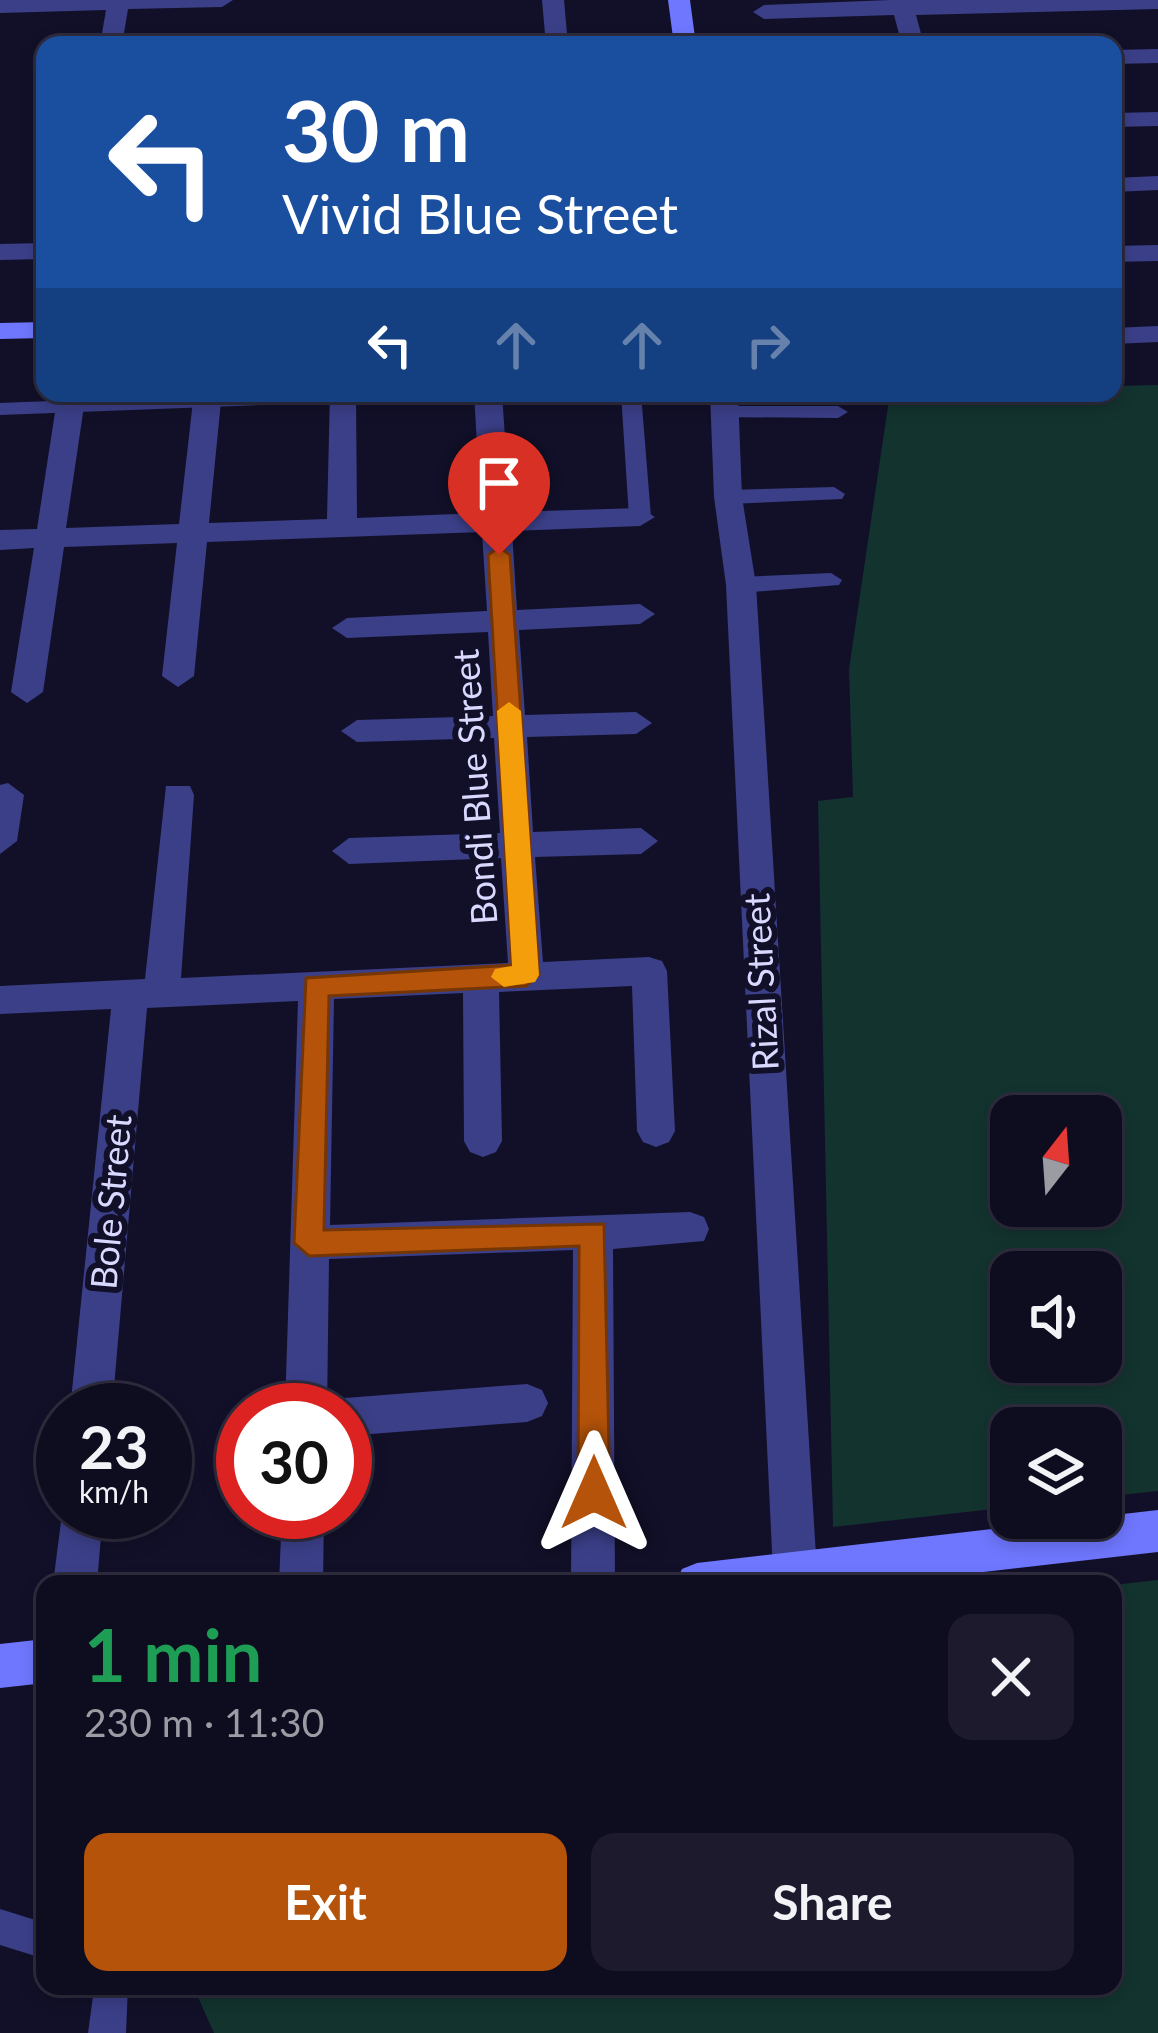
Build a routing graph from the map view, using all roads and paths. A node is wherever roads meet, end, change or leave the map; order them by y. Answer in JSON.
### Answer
{"nodes":[{"id":1,"x":222,"y":0,"type":"edge"},
{"id":2,"x":553,"y":0,"type":"edge"},
{"id":3,"x":679,"y":0,"type":"edge"},
{"id":4,"x":119,"y":1,"type":"edge"},
{"id":5,"x":1158,"y":2,"type":"edge"},
{"id":6,"x":5,"y":4,"type":"edge"},
{"id":7,"x":903,"y":5,"type":"edge"},
{"id":8,"x":764,"y":13,"type":"dead end"},
{"id":9,"x":0,"y":33,"type":"edge"},
{"id":10,"x":113,"y":36,"type":"edge"},
{"id":11,"x":556,"y":36,"type":"edge"},
{"id":12,"x":684,"y":36,"type":"edge"},
{"id":13,"x":911,"y":36,"type":"edge"},
{"id":14,"x":1158,"y":56,"type":"edge"},
{"id":15,"x":1122,"y":57,"type":"edge"},
{"id":16,"x":1158,"y":119,"type":"edge"},
{"id":17,"x":1122,"y":120,"type":"edge"},
{"id":18,"x":1158,"y":183,"type":"edge"},
{"id":19,"x":1122,"y":185,"type":"edge"},
{"id":20,"x":36,"y":251,"type":"edge"},
{"id":21,"x":0,"y":252,"type":"edge"},
{"id":22,"x":1158,"y":253,"type":"edge"},
{"id":23,"x":1122,"y":254,"type":"edge"},
{"id":24,"x":36,"y":330,"type":"edge"},
{"id":25,"x":0,"y":331,"type":"edge"},
{"id":26,"x":1158,"y":334,"type":"edge"},
{"id":27,"x":1122,"y":336,"type":"edge"},
{"id":28,"x":180,"y":402,"type":"edge"},
{"id":29,"x":207,"y":402,"type":"edge"},
{"id":30,"x":342,"y":402,"type":"edge"},
{"id":31,"x":489,"y":402,"type":"edge"},
{"id":32,"x":633,"y":402,"type":"edge"},
{"id":33,"x":725,"y":402,"type":"edge"},
{"id":34,"x":70,"y":406,"type":"junction"},
{"id":35,"x":0,"y":409,"type":"edge"},
{"id":36,"x":838,"y":412,"type":"dead end"},
{"id":37,"x":834,"y":494,"type":"dead end"},
{"id":38,"x":728,"y":497,"type":"junction"},
{"id":39,"x":640,"y":517,"type":"joint"},
{"id":40,"x":496,"y":522,"type":"junction"},
{"id":41,"x":342,"y":528,"type":"junction"},
{"id":42,"x":194,"y":533,"type":"junction"},
{"id":43,"x":50,"y":538,"type":"junction"},
{"id":44,"x":0,"y":540,"type":"edge"},
{"id":45,"x":831,"y":580,"type":"dead end"},
{"id":46,"x":741,"y":585,"type":"junction"},
{"id":47,"x":640,"y":614,"type":"dead end"},
{"id":48,"x":503,"y":620,"type":"junction"},
{"id":49,"x":347,"y":628,"type":"dead end"},
{"id":50,"x":178,"y":676,"type":"dead end"},
{"id":51,"x":27,"y":692,"type":"dead end"},
{"id":52,"x":636,"y":723,"type":"dead end"},
{"id":53,"x":510,"y":726,"type":"junction"},
{"id":54,"x":358,"y":731,"type":"dead end"},
{"id":55,"x":8,"y":795,"type":"dead end"},
{"id":56,"x":178,"y":795,"type":"dead end"},
{"id":57,"x":0,"y":841,"type":"edge"},
{"id":58,"x":641,"y":841,"type":"dead end"},
{"id":59,"x":520,"y":844,"type":"junction"},
{"id":60,"x":349,"y":851,"type":"dead end"},
{"id":61,"x":526,"y":975,"type":"junction"},
{"id":62,"x":482,"y":979,"type":"junction"},
{"id":63,"x":316,"y":986,"type":"junction"},
{"id":64,"x":146,"y":994,"type":"junction"},
{"id":65,"x":0,"y":1000,"type":"edge"},
{"id":66,"x":656,"y":1131,"type":"dead end"},
{"id":67,"x":483,"y":1141,"type":"dead end"},
{"id":68,"x":690,"y":1229,"type":"dead end"},
{"id":69,"x":593,"y":1233,"type":"junction"},
{"id":70,"x":309,"y":1243,"type":"junction"},
{"id":71,"x":96,"y":1383,"type":"edge"},
{"id":72,"x":306,"y":1383,"type":"edge"},
{"id":73,"x":526,"y":1403,"type":"dead end"},
{"id":74,"x":372,"y":1415,"type":"edge"},
{"id":75,"x":1158,"y":1531,"type":"edge"},
{"id":76,"x":79,"y":1539,"type":"edge"},
{"id":77,"x":302,"y":1539,"type":"edge"},
{"id":78,"x":795,"y":1572,"type":"junction"},
{"id":79,"x":76,"y":1575,"type":"edge"},
{"id":80,"x":301,"y":1575,"type":"edge"},
{"id":81,"x":593,"y":1575,"type":"edge"},
{"id":82,"x":770,"y":1575,"type":"edge"},
{"id":83,"x":36,"y":1661,"type":"edge"},
{"id":84,"x":0,"y":1666,"type":"edge"},
{"id":85,"x":0,"y":1927,"type":"edge"},
{"id":86,"x":36,"y":1938,"type":"edge"},
{"id":87,"x":112,"y":1995,"type":"edge"},
{"id":88,"x":107,"y":2033,"type":"edge"}],
"edges":[{"from":1,"to":4,"type":"street"},
{"from":2,"to":11,"type":"street"},
{"from":3,"to":12,"type":"street"},
{"from":4,"to":6,"type":"street"},
{"from":4,"to":10,"type":"street"},
{"from":5,"to":7,"type":"street"},
{"from":6,"to":9,"type":"street"},
{"from":7,"to":8,"type":"street"},
{"from":7,"to":13,"type":"street"},
{"from":14,"to":15,"type":"street"},
{"from":16,"to":17,"type":"street"},
{"from":18,"to":19,"type":"street"},
{"from":20,"to":21,"type":"street"},
{"from":22,"to":23,"type":"street"},
{"from":24,"to":25,"type":"street"},
{"from":26,"to":27,"type":"street"},
{"from":28,"to":34,"type":"lane"},
{"from":29,"to":42,"type":"street"},
{"from":30,"to":41,"type":"street"},
{"from":31,"to":40,"type":"street","name":"Bondi Blue Street"},
{"from":32,"to":39,"type":"lane"},
{"from":33,"to":36,"type":"lane"},
{"from":33,"to":38,"type":"street","name":"Rizal Street"},
{"from":34,"to":35,"type":"lane"},
{"from":34,"to":43,"type":"street"},
{"from":37,"to":38,"type":"lane"},
{"from":38,"to":46,"type":"street","name":"Rizal Street"},
{"from":39,"to":40,"type":"street"},
{"from":40,"to":41,"type":"street"},
{"from":40,"to":48,"type":"street","name":"Bondi Blue Street"},
{"from":41,"to":42,"type":"street"},
{"from":42,"to":43,"type":"street"},
{"from":42,"to":50,"type":"street"},
{"from":43,"to":44,"type":"street"},
{"from":43,"to":51,"type":"street"},
{"from":45,"to":46,"type":"lane"},
{"from":46,"to":78,"type":"street","name":"Rizal Street"},
{"from":47,"to":48,"type":"street"},
{"from":48,"to":49,"type":"street"},
{"from":48,"to":53,"type":"street","name":"Bondi Blue Street"},
{"from":52,"to":53,"type":"street"},
{"from":53,"to":54,"type":"street"},
{"from":53,"to":59,"type":"street","name":"Bondi Blue Street"},
{"from":55,"to":57,"type":"street"},
{"from":56,"to":64,"type":"street","name":"Bole Street"},
{"from":58,"to":59,"type":"street"},
{"from":59,"to":60,"type":"street"},
{"from":59,"to":61,"type":"street","name":"Bondi Blue Street"},
{"from":61,"to":62,"type":"street"},
{"from":61,"to":66,"type":"street"},
{"from":62,"to":63,"type":"street"},
{"from":62,"to":67,"type":"street"},
{"from":63,"to":64,"type":"street"},
{"from":63,"to":70,"type":"street"},
{"from":64,"to":65,"type":"street"},
{"from":64,"to":71,"type":"street","name":"Bole Street"},
{"from":68,"to":69,"type":"street"},
{"from":69,"to":70,"type":"street"},
{"from":69,"to":81,"type":"street"},
{"from":70,"to":72,"type":"street"},
{"from":73,"to":74,"type":"street"},
{"from":75,"to":78,"type":"street"},
{"from":76,"to":79,"type":"street"},
{"from":77,"to":80,"type":"street"},
{"from":78,"to":82,"type":"street"},
{"from":83,"to":84,"type":"street"},
{"from":85,"to":86,"type":"lane"},
{"from":87,"to":88,"type":"lane"}]}
